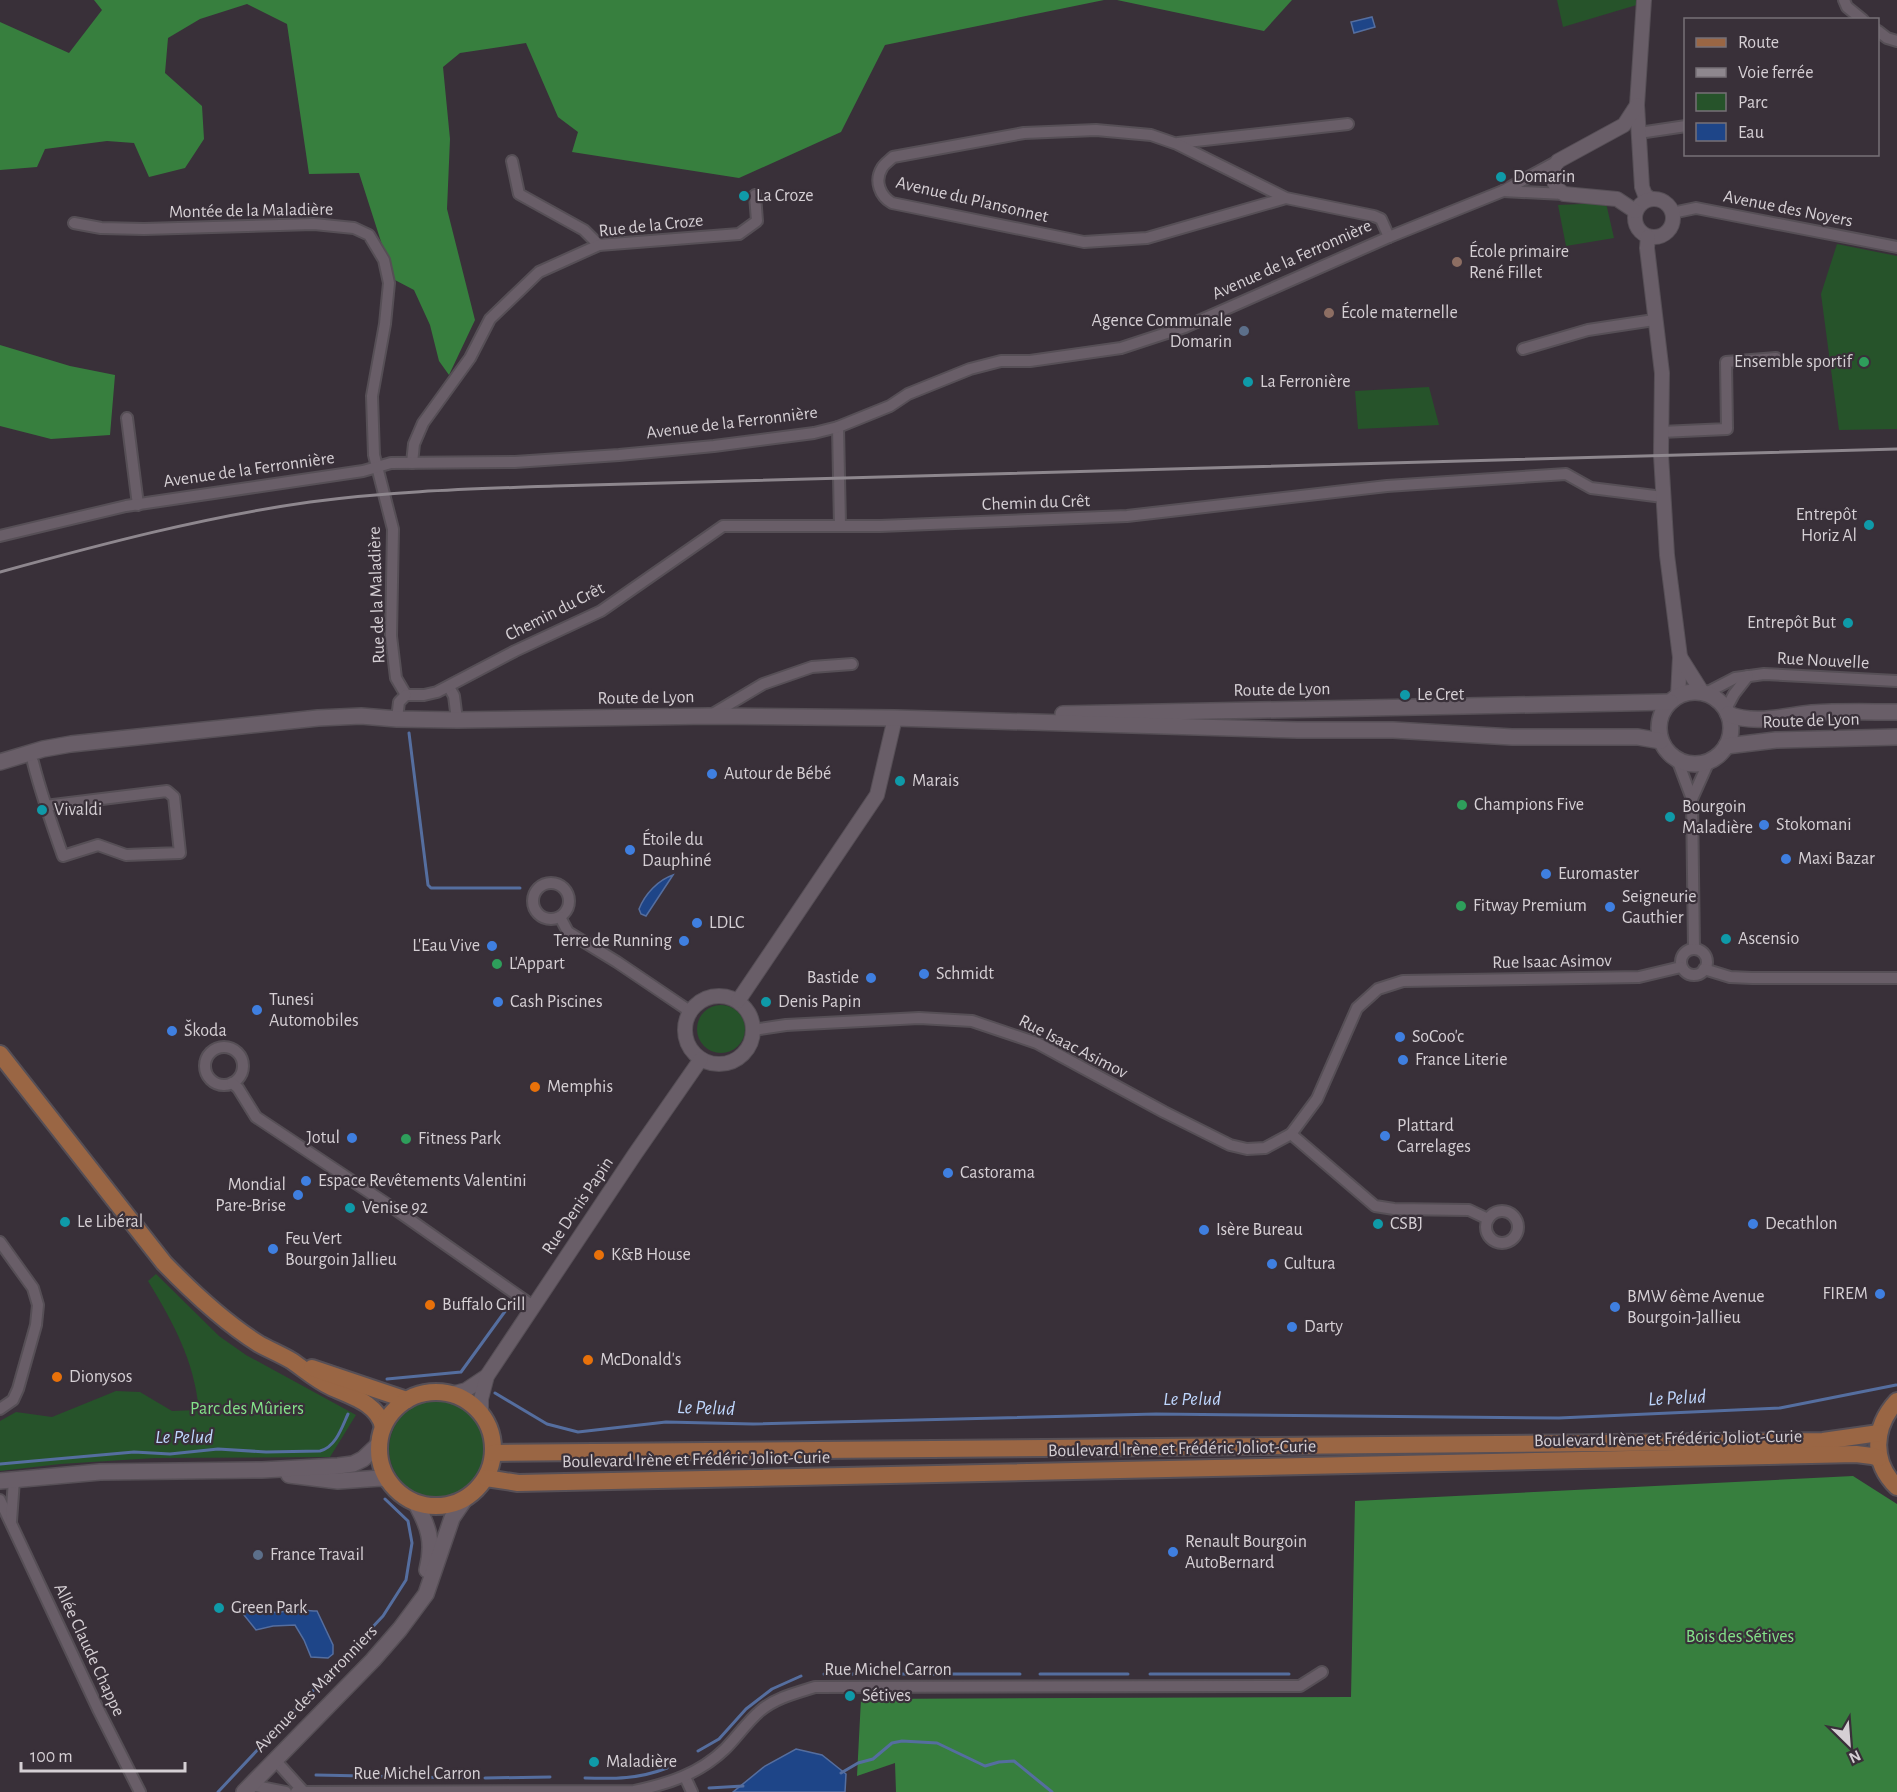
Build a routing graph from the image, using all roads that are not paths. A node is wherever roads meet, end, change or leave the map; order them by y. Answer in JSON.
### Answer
{"nodes":[{"id":1,"x":1644,"y":0,"type":"edge"},
{"id":2,"x":1844,"y":0,"type":"edge"},
{"id":3,"x":1861,"y":18,"type":"edge"},
{"id":4,"x":1879,"y":32,"type":"edge"},
{"id":5,"x":1897,"y":40,"type":"edge"},
{"id":6,"x":1637,"y":105,"type":"junction"},
{"id":7,"x":1348,"y":124,"type":"dead end"},
{"id":8,"x":1624,"y":125,"type":"junction"},
{"id":9,"x":1684,"y":126,"type":"edge"},
{"id":10,"x":1639,"y":137,"type":"junction"},
{"id":11,"x":1177,"y":144,"type":"junction"},
{"id":12,"x":1558,"y":160,"type":"junction"},
{"id":13,"x":512,"y":161,"type":"dead end"},
{"id":14,"x":1642,"y":187,"type":"junction"},
{"id":15,"x":1503,"y":191,"type":"junction"},
{"id":16,"x":1564,"y":194,"type":"junction"},
{"id":17,"x":755,"y":195,"type":"dead end"},
{"id":18,"x":1286,"y":198,"type":"junction"},
{"id":19,"x":1617,"y":199,"type":"junction"},
{"id":20,"x":1651,"y":199,"type":"junction"},
{"id":21,"x":1635,"y":211,"type":"junction"},
{"id":22,"x":1672,"y":213,"type":"junction"},
{"id":23,"x":74,"y":223,"type":"dead end"},
{"id":24,"x":1389,"y":237,"type":"junction"},
{"id":25,"x":1648,"y":237,"type":"junction"},
{"id":26,"x":599,"y":245,"type":"junction"},
{"id":27,"x":1897,"y":247,"type":"edge"},
{"id":28,"x":1654,"y":320,"type":"junction"},
{"id":29,"x":1523,"y":349,"type":"dead end"},
{"id":30,"x":1776,"y":358,"type":"dead end"},
{"id":31,"x":127,"y":418,"type":"dead end"},
{"id":32,"x":838,"y":427,"type":"junction"},
{"id":33,"x":1661,"y":432,"type":"junction"},
{"id":34,"x":412,"y":463,"type":"junction"},
{"id":35,"x":377,"y":467,"type":"junction"},
{"id":36,"x":1663,"y":497,"type":"junction"},
{"id":37,"x":138,"y":505,"type":"junction"},
{"id":38,"x":840,"y":526,"type":"junction"},
{"id":39,"x":0,"y":536,"type":"edge"},
{"id":40,"x":1680,"y":657,"type":"junction"},
{"id":41,"x":852,"y":664,"type":"dead end"},
{"id":42,"x":1748,"y":676,"type":"junction"},
{"id":43,"x":1897,"y":681,"type":"edge"},
{"id":44,"x":449,"y":687,"type":"junction"},
{"id":45,"x":1704,"y":693,"type":"junction"},
{"id":46,"x":406,"y":695,"type":"junction"},
{"id":47,"x":1674,"y":699,"type":"junction"},
{"id":48,"x":1727,"y":711,"type":"junction"},
{"id":49,"x":1897,"y":712,"type":"edge"},
{"id":50,"x":709,"y":716,"type":"junction"},
{"id":51,"x":895,"y":718,"type":"junction"},
{"id":52,"x":397,"y":720,"type":"junction"},
{"id":53,"x":457,"y":720,"type":"junction"},
{"id":54,"x":1897,"y":737,"type":"edge"},
{"id":55,"x":1661,"y":741,"type":"junction"},
{"id":56,"x":1726,"y":746,"type":"junction"},
{"id":57,"x":1677,"y":759,"type":"junction"},
{"id":58,"x":1709,"y":761,"type":"junction"},
{"id":59,"x":0,"y":762,"type":"edge"},
{"id":60,"x":33,"y":762,"type":"junction"},
{"id":61,"x":0,"y":773,"type":"edge"},
{"id":62,"x":1692,"y":799,"type":"junction"},
{"id":63,"x":45,"y":806,"type":"junction"},
{"id":64,"x":560,"y":917,"type":"dead end"},
{"id":65,"x":1694,"y":949,"type":"junction"},
{"id":66,"x":1681,"y":967,"type":"junction"},
{"id":67,"x":1704,"y":969,"type":"junction"},
{"id":68,"x":1897,"y":978,"type":"edge"},
{"id":69,"x":738,"y":1001,"type":"junction"},
{"id":70,"x":691,"y":1012,"type":"junction"},
{"id":71,"x":753,"y":1030,"type":"junction"},
{"id":72,"x":0,"y":1054,"type":"edge"},
{"id":73,"x":701,"y":1059,"type":"junction"},
{"id":74,"x":232,"y":1083,"type":"dead end"},
{"id":75,"x":1291,"y":1134,"type":"junction"},
{"id":76,"x":1488,"y":1219,"type":"dead end"},
{"id":77,"x":0,"y":1242,"type":"edge"},
{"id":78,"x":533,"y":1306,"type":"junction"},
{"id":79,"x":291,"y":1361,"type":"junction"},
{"id":80,"x":487,"y":1376,"type":"junction"},
{"id":81,"x":451,"y":1394,"type":"junction"},
{"id":82,"x":406,"y":1400,"type":"junction"},
{"id":83,"x":1897,"y":1401,"type":"edge"},
{"id":84,"x":0,"y":1408,"type":"edge"},
{"id":85,"x":481,"y":1414,"type":"junction"},
{"id":86,"x":383,"y":1427,"type":"junction"},
{"id":87,"x":1879,"y":1432,"type":"junction"},
{"id":88,"x":379,"y":1444,"type":"junction"},
{"id":89,"x":493,"y":1453,"type":"junction"},
{"id":90,"x":1879,"y":1458,"type":"junction"},
{"id":91,"x":262,"y":1470,"type":"junction"},
{"id":92,"x":486,"y":1478,"type":"junction"},
{"id":93,"x":388,"y":1480,"type":"junction"},
{"id":94,"x":7,"y":1481,"type":"edge"},
{"id":95,"x":1897,"y":1487,"type":"edge"},
{"id":96,"x":465,"y":1498,"type":"junction"},
{"id":97,"x":0,"y":1500,"type":"edge"},
{"id":98,"x":415,"y":1502,"type":"junction"},
{"id":99,"x":11,"y":1522,"type":"junction"},
{"id":100,"x":414,"y":1610,"type":"junction"},
{"id":101,"x":1322,"y":1672,"type":"dead end"},
{"id":102,"x":275,"y":1760,"type":"junction"},
{"id":103,"x":685,"y":1777,"type":"junction"},
{"id":104,"x":247,"y":1788,"type":"edge"},
{"id":105,"x":140,"y":1792,"type":"edge"},
{"id":106,"x":286,"y":1792,"type":"edge"},
{"id":107,"x":299,"y":1792,"type":"edge"},
{"id":108,"x":692,"y":1792,"type":"edge"}],
"edges":[{"from":1,"to":6,"type":"street"},
{"from":2,"to":3,"type":"street"},
{"from":4,"to":5,"type":"street"},
{"from":6,"to":8,"type":"street","name":"Avenue de la Ferronnière"},
{"from":6,"to":10,"type":"street"},
{"from":7,"to":11,"type":"street"},
{"from":8,"to":10,"type":"street"},
{"from":8,"to":12,"type":"street","name":"Avenue de la Ferronnière"},
{"from":9,"to":10,"type":"street"},
{"from":10,"to":14,"type":"street"},
{"from":11,"to":18,"type":"street","name":"Avenue du Plansonnet"},
{"from":11,"to":18,"type":"street","name":"Avenue du Plansonnet"},
{"from":12,"to":15,"type":"street","name":"Avenue de la Ferronnière"},
{"from":12,"to":16,"type":"street"},
{"from":13,"to":26,"type":"street"},
{"from":14,"to":19,"type":"street"},
{"from":14,"to":20,"type":"street"},
{"from":15,"to":16,"type":"street","name":"Avenue de la Ferronnière"},
{"from":15,"to":24,"type":"street","name":"Avenue de la Ferronnière"},
{"from":16,"to":19,"type":"street","name":"Avenue de la Ferronnière"},
{"from":17,"to":26,"type":"street","name":"Rue de la Croze"},
{"from":18,"to":24,"type":"street","name":"Avenue du Plansonnet"},
{"from":19,"to":21,"type":"street","name":"Avenue de la Ferronnière"},
{"from":20,"to":21,"type":"street"},
{"from":20,"to":22,"type":"street"},
{"from":21,"to":25,"type":"street"},
{"from":22,"to":25,"type":"street"},
{"from":22,"to":27,"type":"street","name":"Avenue des Noyers"},
{"from":23,"to":35,"type":"street","name":"Montée de la Maladière"},
{"from":24,"to":32,"type":"street","name":"Avenue de la Ferronnière"},
{"from":25,"to":28,"type":"street"},
{"from":26,"to":34,"type":"street","name":"Rue de la Croze"},
{"from":28,"to":29,"type":"street"},
{"from":28,"to":33,"type":"street"},
{"from":30,"to":33,"type":"street"},
{"from":31,"to":37,"type":"street"},
{"from":32,"to":34,"type":"street","name":"Avenue de la Ferronnière"},
{"from":32,"to":38,"type":"street"},
{"from":33,"to":36,"type":"street"},
{"from":34,"to":35,"type":"street","name":"Avenue de la Ferronnière"},
{"from":35,"to":37,"type":"street","name":"Avenue de la Ferronnière"},
{"from":35,"to":46,"type":"street","name":"Rue de la Maladière"},
{"from":36,"to":38,"type":"street","name":"Chemin du Crêt"},
{"from":36,"to":40,"type":"street"},
{"from":37,"to":39,"type":"street","name":"Avenue de la Ferronnière"},
{"from":38,"to":44,"type":"street","name":"Chemin du Crêt"},
{"from":40,"to":45,"type":"street"},
{"from":40,"to":47,"type":"street"},
{"from":41,"to":50,"type":"street"},
{"from":42,"to":43,"type":"street","name":"Rue Nouvelle"},
{"from":42,"to":45,"type":"street","name":"Rue Nouvelle"},
{"from":42,"to":48,"type":"street"},
{"from":44,"to":46,"type":"street","name":"Chemin du Crêt"},
{"from":44,"to":53,"type":"street"},
{"from":45,"to":47,"type":"main road"},
{"from":45,"to":48,"type":"main road"},
{"from":46,"to":52,"type":"street"},
{"from":47,"to":51,"type":"main road","name":"Route de Lyon"},
{"from":47,"to":55,"type":"main road"},
{"from":48,"to":49,"type":"main road","name":"Route de Lyon"},
{"from":48,"to":56,"type":"main road"},
{"from":50,"to":51,"type":"main road","name":"Route de Lyon"},
{"from":50,"to":53,"type":"main road","name":"Route de Lyon"},
{"from":51,"to":55,"type":"main road","name":"Route de Lyon"},
{"from":51,"to":69,"type":"street"},
{"from":52,"to":53,"type":"main road","name":"Route de Lyon"},
{"from":52,"to":59,"type":"main road"},
{"from":52,"to":60,"type":"main road"},
{"from":54,"to":56,"type":"main road","name":"Route de Lyon"},
{"from":55,"to":57,"type":"main road"},
{"from":56,"to":58,"type":"main road"},
{"from":57,"to":58,"type":"main road"},
{"from":57,"to":62,"type":"street"},
{"from":58,"to":62,"type":"street"},
{"from":60,"to":61,"type":"main road"},
{"from":60,"to":63,"type":"street"},
{"from":62,"to":65,"type":"street"},
{"from":63,"to":63,"type":"street"},
{"from":64,"to":70,"type":"street"},
{"from":65,"to":66,"type":"street"},
{"from":65,"to":67,"type":"street"},
{"from":66,"to":67,"type":"street"},
{"from":66,"to":75,"type":"street","name":"Rue Isaac Asimov"},
{"from":67,"to":68,"type":"street"},
{"from":69,"to":70,"type":"street"},
{"from":69,"to":71,"type":"street"},
{"from":70,"to":73,"type":"street"},
{"from":71,"to":73,"type":"street"},
{"from":71,"to":75,"type":"street","name":"Rue Isaac Asimov"},
{"from":72,"to":79,"type":"main road"},
{"from":73,"to":78,"type":"street","name":"Rue Denis Papin"},
{"from":74,"to":78,"type":"street"},
{"from":75,"to":76,"type":"street"},
{"from":77,"to":84,"type":"street"},
{"from":78,"to":80,"type":"street","name":"Rue Denis Papin"},
{"from":79,"to":82,"type":"main road"},
{"from":79,"to":86,"type":"main road"},
{"from":80,"to":81,"type":"street","name":"Rue Denis Papin"},
{"from":80,"to":85,"type":"street","name":"Rue Denis Papin"},
{"from":81,"to":82,"type":"main road"},
{"from":81,"to":85,"type":"main road"},
{"from":82,"to":86,"type":"main road"},
{"from":83,"to":87,"type":"main road"},
{"from":85,"to":89,"type":"main road"},
{"from":86,"to":88,"type":"main road"},
{"from":87,"to":89,"type":"main road","name":"Boulevard Irène et Frédéric Joliot-Curie"},
{"from":87,"to":90,"type":"main road"},
{"from":88,"to":91,"type":"main road"},
{"from":88,"to":93,"type":"main road"},
{"from":89,"to":92,"type":"main road"},
{"from":90,"to":92,"type":"main road","name":"Boulevard Irène et Frédéric Joliot-Curie"},
{"from":90,"to":95,"type":"main road"},
{"from":91,"to":93,"type":"main road"},
{"from":91,"to":94,"type":"main road"},
{"from":92,"to":96,"type":"main road"},
{"from":93,"to":98,"type":"main road"},
{"from":94,"to":99,"type":"street","name":"Allée Claude Chappe"},
{"from":96,"to":98,"type":"main road"},
{"from":96,"to":100,"type":"main road","name":"Avenue des Marronniers"},
{"from":97,"to":99,"type":"street","name":"Allée Claude Chappe"},
{"from":98,"to":100,"type":"main road","name":"Avenue des Marronniers"},
{"from":99,"to":105,"type":"street","name":"Allée Claude Chappe"},
{"from":100,"to":102,"type":"main road","name":"Avenue des Marronniers"},
{"from":101,"to":103,"type":"street","name":"Rue Michel Carron"},
{"from":102,"to":104,"type":"main road","name":"Avenue des Marronniers"},
{"from":102,"to":107,"type":"street","name":"Rue Michel Carron"},
{"from":103,"to":107,"type":"street","name":"Rue Michel Carron"},
{"from":103,"to":108,"type":"street"},
{"from":104,"to":106,"type":"street"}]}
